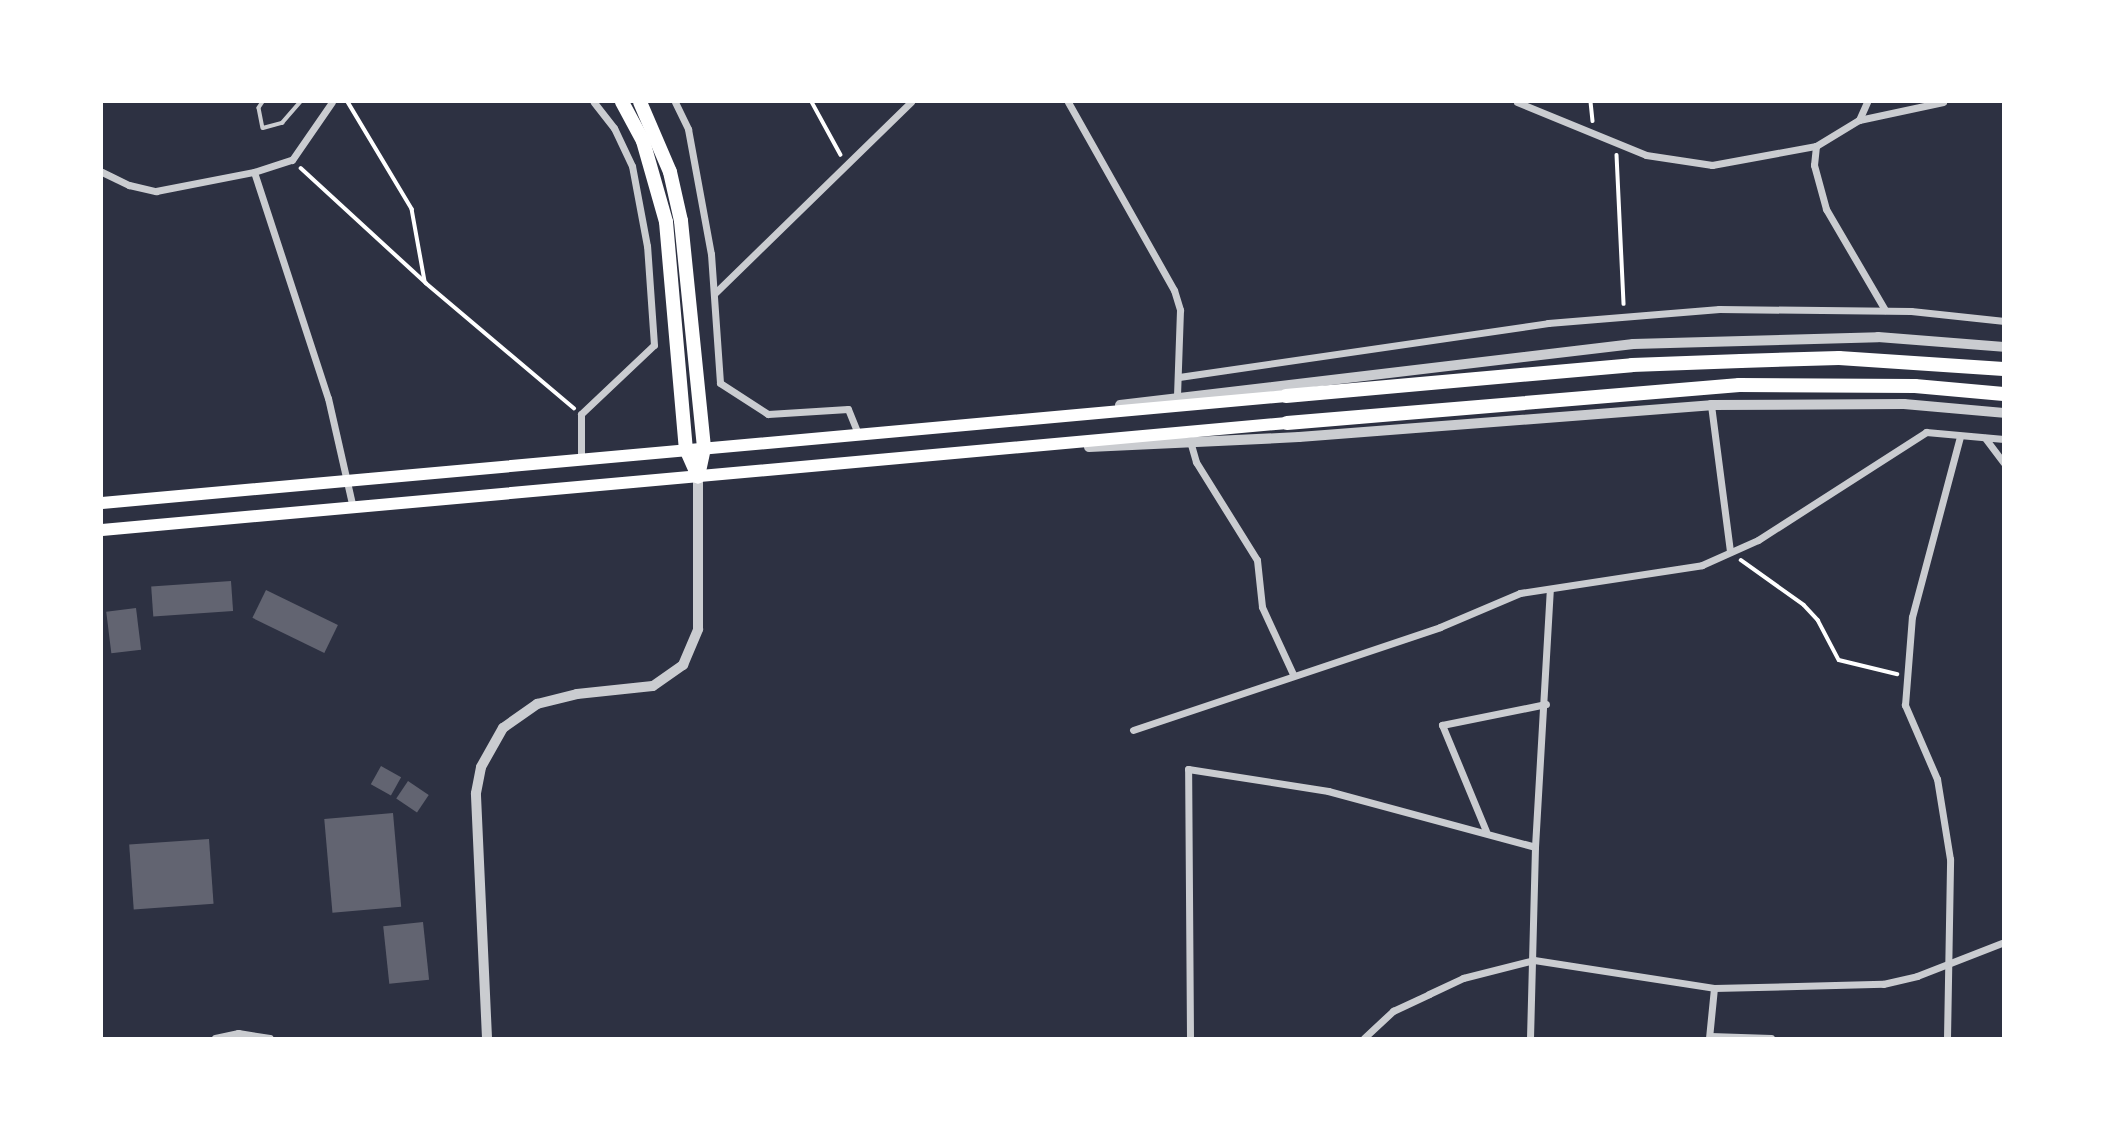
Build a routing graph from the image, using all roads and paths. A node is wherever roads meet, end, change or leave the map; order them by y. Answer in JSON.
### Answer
{"nodes":[{"id":1,"x":263,"y":102,"type":"edge"},
{"id":2,"x":300,"y":102,"type":"edge"},
{"id":3,"x":332,"y":102,"type":"edge"},
{"id":4,"x":348,"y":102,"type":"edge"},
{"id":5,"x":594,"y":102,"type":"edge"},
{"id":6,"x":622,"y":102,"type":"edge"},
{"id":7,"x":640,"y":102,"type":"edge"},
{"id":8,"x":676,"y":102,"type":"edge"},
{"id":9,"x":812,"y":102,"type":"edge"},
{"id":10,"x":911,"y":102,"type":"edge"},
{"id":11,"x":1068,"y":102,"type":"edge"},
{"id":12,"x":1517,"y":102,"type":"edge"},
{"id":13,"x":1591,"y":102,"type":"edge"},
{"id":14,"x":1867,"y":102,"type":"edge"},
{"id":15,"x":1943,"y":102,"type":"edge"},
{"id":16,"x":1859,"y":120,"type":"junction"},
{"id":17,"x":1594,"y":134,"type":"junction"},
{"id":18,"x":1617,"y":143,"type":"junction"},
{"id":19,"x":1816,"y":146,"type":"junction"},
{"id":20,"x":292,"y":160,"type":"junction"},
{"id":21,"x":846,"y":165,"type":"junction"},
{"id":22,"x":102,"y":172,"type":"edge"},
{"id":23,"x":254,"y":172,"type":"junction"},
{"id":24,"x":426,"y":283,"type":"junction"},
{"id":25,"x":715,"y":293,"type":"junction"},
{"id":26,"x":1885,"y":310,"type":"junction"},
{"id":27,"x":1625,"y":317,"type":"junction"},
{"id":28,"x":2004,"y":321,"type":"edge"},
{"id":29,"x":2004,"y":347,"type":"edge"},
{"id":30,"x":2004,"y":369,"type":"edge"},
{"id":31,"x":1179,"y":377,"type":"junction"},
{"id":32,"x":2004,"y":394,"type":"edge"},
{"id":33,"x":1286,"y":396,"type":"joint"},
{"id":34,"x":1177,"y":398,"type":"junction"},
{"id":35,"x":1711,"y":405,"type":"junction"},
{"id":36,"x":2004,"y":413,"type":"edge"},
{"id":37,"x":581,"y":414,"type":"junction"},
{"id":38,"x":1002,"y":421,"type":"junction"},
{"id":39,"x":1287,"y":424,"type":"joint"},
{"id":40,"x":858,"y":434,"type":"junction"},
{"id":41,"x":1960,"y":437,"type":"junction"},
{"id":42,"x":1985,"y":438,"type":"junction"},
{"id":43,"x":2004,"y":439,"type":"edge"},
{"id":44,"x":1190,"y":442,"type":"junction"},
{"id":45,"x":704,"y":448,"type":"junction"},
{"id":46,"x":686,"y":449,"type":"junction"},
{"id":47,"x":940,"y":454,"type":"junction"},
{"id":48,"x":581,"y":460,"type":"junction"},
{"id":49,"x":2004,"y":463,"type":"edge"},
{"id":50,"x":698,"y":475,"type":"junction"},
{"id":51,"x":346,"y":482,"type":"junction"},
{"id":52,"x":102,"y":503,"type":"edge"},
{"id":53,"x":353,"y":508,"type":"junction"},
{"id":54,"x":102,"y":530,"type":"edge"},
{"id":55,"x":1730,"y":552,"type":"junction"},
{"id":56,"x":1550,"y":590,"type":"junction"},
{"id":57,"x":1293,"y":674,"type":"junction"},
{"id":58,"x":1906,"y":677,"type":"junction"},
{"id":59,"x":1546,"y":704,"type":"junction"},
{"id":60,"x":1133,"y":730,"type":"dead end"},
{"id":61,"x":1486,"y":831,"type":"junction"},
{"id":62,"x":1535,"y":847,"type":"junction"},
{"id":63,"x":2004,"y":942,"type":"edge"},
{"id":64,"x":1534,"y":960,"type":"junction"},
{"id":65,"x":1950,"y":964,"type":"junction"},
{"id":66,"x":1714,"y":988,"type":"junction"},
{"id":67,"x":1709,"y":1037,"type":"edge"},
{"id":68,"x":215,"y":1038,"type":"edge"},
{"id":69,"x":270,"y":1038,"type":"edge"},
{"id":70,"x":487,"y":1038,"type":"edge"},
{"id":71,"x":1191,"y":1038,"type":"edge"},
{"id":72,"x":1364,"y":1038,"type":"edge"},
{"id":73,"x":1530,"y":1038,"type":"edge"},
{"id":74,"x":1771,"y":1038,"type":"edge"},
{"id":75,"x":1947,"y":1038,"type":"edge"}],
"edges":[{"from":1,"to":2,"type":"lane"},
{"from":3,"to":20,"type":"street"},
{"from":4,"to":24,"type":"path"},
{"from":5,"to":37,"type":"street"},
{"from":6,"to":46,"type":"highway"},
{"from":7,"to":45,"type":"highway"},
{"from":8,"to":25,"type":"street"},
{"from":9,"to":21,"type":"path"},
{"from":10,"to":21,"type":"street"},
{"from":11,"to":31,"type":"street"},
{"from":12,"to":17,"type":"street"},
{"from":13,"to":17,"type":"path"},
{"from":14,"to":16,"type":"street"},
{"from":15,"to":16,"type":"street"},
{"from":16,"to":19,"type":"street"},
{"from":17,"to":18,"type":"street"},
{"from":18,"to":19,"type":"street"},
{"from":18,"to":27,"type":"path"},
{"from":19,"to":26,"type":"street"},
{"from":20,"to":23,"type":"street"},
{"from":20,"to":24,"type":"path"},
{"from":21,"to":25,"type":"street"},
{"from":22,"to":23,"type":"street"},
{"from":23,"to":51,"type":"street"},
{"from":24,"to":37,"type":"path"},
{"from":25,"to":40,"type":"street"},
{"from":26,"to":27,"type":"street"},
{"from":26,"to":28,"type":"street"},
{"from":27,"to":31,"type":"street"},
{"from":29,"to":34,"type":"street"},
{"from":30,"to":33,"type":"highway"},
{"from":31,"to":34,"type":"street"},
{"from":32,"to":39,"type":"highway"},
{"from":33,"to":38,"type":"main road"},
{"from":34,"to":38,"type":"street"},
{"from":35,"to":36,"type":"street"},
{"from":35,"to":44,"type":"street"},
{"from":35,"to":55,"type":"street"},
{"from":37,"to":48,"type":"street"},
{"from":38,"to":40,"type":"main road"},
{"from":39,"to":47,"type":"main road"},
{"from":40,"to":45,"type":"main road"},
{"from":41,"to":42,"type":"street"},
{"from":41,"to":55,"type":"street"},
{"from":41,"to":58,"type":"street"},
{"from":42,"to":43,"type":"street"},
{"from":42,"to":49,"type":"street"},
{"from":44,"to":47,"type":"street"},
{"from":44,"to":57,"type":"street"},
{"from":45,"to":46,"type":"main road"},
{"from":45,"to":50,"type":"highway"},
{"from":46,"to":48,"type":"main road"},
{"from":46,"to":50,"type":"highway"},
{"from":47,"to":50,"type":"main road"},
{"from":48,"to":51,"type":"main road"},
{"from":50,"to":53,"type":"main road"},
{"from":50,"to":70,"type":"street"},
{"from":51,"to":52,"type":"main road"},
{"from":51,"to":53,"type":"street"},
{"from":53,"to":54,"type":"main road"},
{"from":55,"to":56,"type":"street"},
{"from":55,"to":58,"type":"path"},
{"from":56,"to":57,"type":"street"},
{"from":56,"to":59,"type":"street"},
{"from":57,"to":60,"type":"street"},
{"from":58,"to":65,"type":"street"},
{"from":59,"to":61,"type":"street"},
{"from":59,"to":62,"type":"street"},
{"from":61,"to":62,"type":"street"},
{"from":61,"to":71,"type":"street"},
{"from":62,"to":64,"type":"street"},
{"from":63,"to":65,"type":"street"},
{"from":64,"to":66,"type":"street"},
{"from":64,"to":72,"type":"street"},
{"from":64,"to":73,"type":"street"},
{"from":65,"to":66,"type":"street"},
{"from":65,"to":75,"type":"street"},
{"from":66,"to":67,"type":"street"},
{"from":67,"to":74,"type":"street"},
{"from":68,"to":69,"type":"street"}]}
